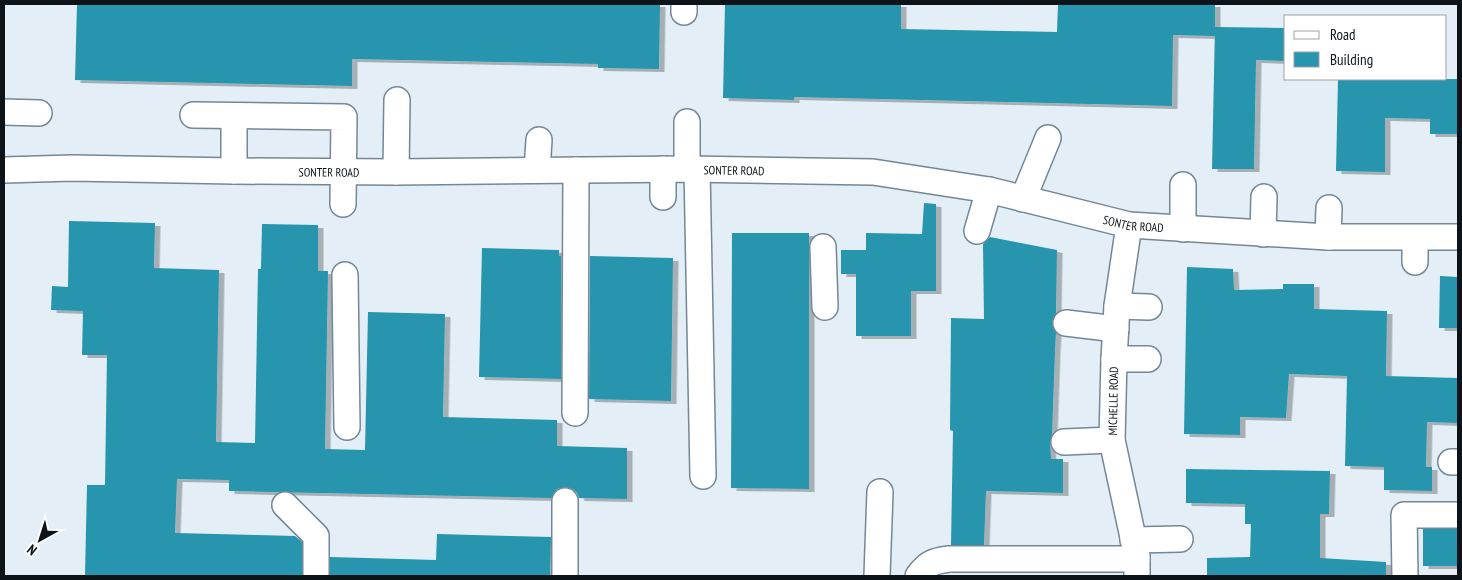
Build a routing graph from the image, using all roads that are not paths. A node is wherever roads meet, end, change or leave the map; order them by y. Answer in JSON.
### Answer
{"nodes":[{"id":1,"x":397,"y":100,"type":"dead end"},
{"id":2,"x":4,"y":112,"type":"edge"},
{"id":3,"x":39,"y":113,"type":"dead end"},
{"id":4,"x":193,"y":115,"type":"dead end"},
{"id":5,"x":234,"y":116,"type":"junction"},
{"id":6,"x":687,"y":122,"type":"dead end"},
{"id":7,"x":1048,"y":138,"type":"dead end"},
{"id":8,"x":539,"y":140,"type":"dead end"},
{"id":9,"x":682,"y":169,"type":"junction"},
{"id":10,"x":4,"y":170,"type":"edge"},
{"id":11,"x":537,"y":170,"type":"junction"},
{"id":12,"x":576,"y":170,"type":"junction"},
{"id":13,"x":234,"y":171,"type":"junction"},
{"id":14,"x":344,"y":171,"type":"junction"},
{"id":15,"x":396,"y":172,"type":"junction"},
{"id":16,"x":1183,"y":185,"type":"dead end"},
{"id":17,"x":989,"y":190,"type":"junction"},
{"id":18,"x":663,"y":197,"type":"dead end"},
{"id":19,"x":1264,"y":197,"type":"dead end"},
{"id":20,"x":1023,"y":199,"type":"junction"},
{"id":21,"x":343,"y":204,"type":"dead end"},
{"id":22,"x":1329,"y":208,"type":"dead end"},
{"id":23,"x":1128,"y":225,"type":"junction"},
{"id":24,"x":1183,"y":229,"type":"junction"},
{"id":25,"x":977,"y":231,"type":"dead end"},
{"id":26,"x":1263,"y":234,"type":"junction"},
{"id":27,"x":1328,"y":237,"type":"junction"},
{"id":28,"x":1458,"y":238,"type":"edge"},
{"id":29,"x":824,"y":247,"type":"dead end"},
{"id":30,"x":345,"y":275,"type":"dead end"},
{"id":31,"x":825,"y":307,"type":"dead end"},
{"id":32,"x":1149,"y":307,"type":"dead end"},
{"id":33,"x":1116,"y":318,"type":"junction"},
{"id":34,"x":1066,"y":322,"type":"dead end"},
{"id":35,"x":1114,"y":359,"type":"junction"},
{"id":36,"x":1148,"y":359,"type":"dead end"},
{"id":37,"x":575,"y":414,"type":"dead end"},
{"id":38,"x":347,"y":427,"type":"dead end"},
{"id":39,"x":1112,"y":440,"type":"junction"},
{"id":40,"x":1064,"y":442,"type":"dead end"},
{"id":41,"x":703,"y":476,"type":"dead end"},
{"id":42,"x":880,"y":492,"type":"dead end"},
{"id":43,"x":565,"y":501,"type":"dead end"},
{"id":44,"x":285,"y":505,"type":"dead end"},
{"id":45,"x":1458,"y":515,"type":"edge"},
{"id":46,"x":1180,"y":539,"type":"dead end"},
{"id":47,"x":1136,"y":558,"type":"edge"},
{"id":48,"x":316,"y":576,"type":"edge"},
{"id":49,"x":565,"y":576,"type":"edge"},
{"id":50,"x":877,"y":576,"type":"edge"},
{"id":51,"x":918,"y":576,"type":"edge"},
{"id":52,"x":1405,"y":576,"type":"edge"}],
"edges":[{"from":1,"to":15,"type":"street"},
{"from":2,"to":3,"type":"street"},
{"from":4,"to":5,"type":"street"},
{"from":5,"to":13,"type":"street"},
{"from":5,"to":14,"type":"street"},
{"from":6,"to":9,"type":"street"},
{"from":7,"to":20,"type":"street"},
{"from":8,"to":11,"type":"street"},
{"from":9,"to":12,"type":"street","name":"SONTER ROAD"},
{"from":9,"to":17,"type":"street","name":"SONTER ROAD"},
{"from":9,"to":18,"type":"street"},
{"from":9,"to":41,"type":"street"},
{"from":10,"to":13,"type":"street","name":"SONTER ROAD"},
{"from":11,"to":12,"type":"street","name":"SONTER ROAD"},
{"from":11,"to":15,"type":"street","name":"SONTER ROAD"},
{"from":12,"to":37,"type":"street"},
{"from":13,"to":14,"type":"street","name":"SONTER ROAD"},
{"from":14,"to":15,"type":"street","name":"SONTER ROAD"},
{"from":14,"to":21,"type":"street"},
{"from":16,"to":24,"type":"street"},
{"from":17,"to":20,"type":"street","name":"SONTER ROAD"},
{"from":17,"to":25,"type":"street"},
{"from":19,"to":26,"type":"street"},
{"from":20,"to":23,"type":"street","name":"SONTER ROAD"},
{"from":22,"to":27,"type":"street"},
{"from":23,"to":24,"type":"street","name":"SONTER ROAD"},
{"from":23,"to":33,"type":"street","name":"MICHELLE ROAD"},
{"from":24,"to":26,"type":"street","name":"SONTER ROAD"},
{"from":26,"to":27,"type":"street","name":"SONTER ROAD"},
{"from":27,"to":28,"type":"street","name":"SONTER ROAD"},
{"from":29,"to":31,"type":"street"},
{"from":30,"to":38,"type":"street"},
{"from":32,"to":33,"type":"street"},
{"from":33,"to":34,"type":"street"},
{"from":33,"to":35,"type":"street","name":"MICHELLE ROAD"},
{"from":35,"to":36,"type":"street"},
{"from":35,"to":39,"type":"street","name":"MICHELLE ROAD"},
{"from":39,"to":40,"type":"street"},
{"from":39,"to":47,"type":"street","name":"MICHELLE ROAD"},
{"from":42,"to":50,"type":"street"},
{"from":43,"to":49,"type":"street"},
{"from":44,"to":48,"type":"street"},
{"from":45,"to":52,"type":"street"},
{"from":46,"to":47,"type":"street"},
{"from":47,"to":51,"type":"street"}]}
